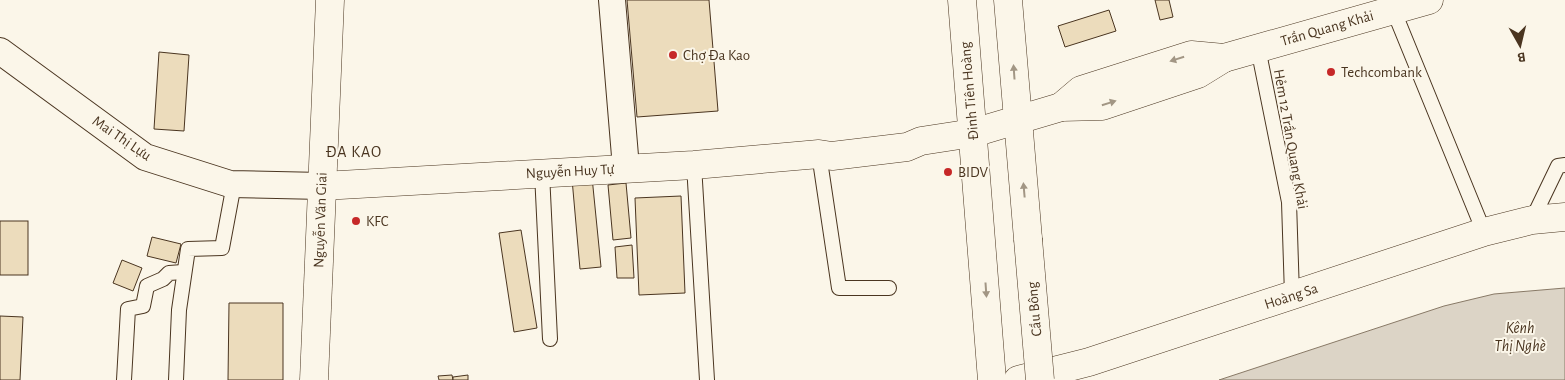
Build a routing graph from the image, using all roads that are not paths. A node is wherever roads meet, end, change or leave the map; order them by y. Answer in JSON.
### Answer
{"nodes":[{"id":1,"x":330,"y":0,"type":"edge"},
{"id":2,"x":612,"y":0,"type":"edge"},
{"id":3,"x":962,"y":0,"type":"edge"},
{"id":4,"x":1008,"y":0,"type":"edge"},
{"id":5,"x":1429,"y":0,"type":"edge"},
{"id":6,"x":1393,"y":9,"type":"junction"},
{"id":7,"x":1258,"y":48,"type":"junction"},
{"id":8,"x":1,"y":54,"type":"edge"},
{"id":9,"x":1018,"y":120,"type":"junction"},
{"id":10,"x":973,"y":133,"type":"junction"},
{"id":11,"x":819,"y":154,"type":"junction"},
{"id":12,"x":694,"y":165,"type":"junction"},
{"id":13,"x":1565,"y":165,"type":"edge"},
{"id":14,"x":626,"y":168,"type":"junction"},
{"id":15,"x":542,"y":173,"type":"junction"},
{"id":16,"x":234,"y":184,"type":"junction"},
{"id":17,"x":322,"y":186,"type":"junction"},
{"id":18,"x":1565,"y":217,"type":"edge"},
{"id":19,"x":1532,"y":220,"type":"junction"},
{"id":20,"x":1484,"y":232,"type":"junction"},
{"id":21,"x":183,"y":272,"type":"junction"},
{"id":22,"x":889,"y":288,"type":"dead end"},
{"id":23,"x":1292,"y":295,"type":"junction"},
{"id":24,"x":550,"y":339,"type":"dead end"},
{"id":25,"x":124,"y":380,"type":"edge"},
{"id":26,"x":176,"y":380,"type":"edge"},
{"id":27,"x":314,"y":380,"type":"edge"},
{"id":28,"x":707,"y":380,"type":"edge"},
{"id":29,"x":992,"y":380,"type":"edge"},
{"id":30,"x":1018,"y":380,"type":"edge"},
{"id":31,"x":1040,"y":380,"type":"edge"}],
"edges":[{"from":1,"to":17,"type":"street","name":"Nguyễn Văn Giai"},
{"from":2,"to":14,"type":"street"},
{"from":3,"to":10,"type":"street","name":"Đinh Tiên Hoàng"},
{"from":9,"to":4,"type":"street","one_way":true},
{"from":5,"to":6,"type":"street","name":"Trần Quang Khải"},
{"from":6,"to":7,"type":"street","name":"Trần Quang Khải"},
{"from":6,"to":20,"type":"lane"},
{"from":7,"to":9,"type":"street","name":"Trần Quang Khải"},
{"from":7,"to":23,"type":"lane","name":"Hẻm 12 Trần Quang Khải"},
{"from":8,"to":16,"type":"street","name":"Mai Thị Lựu"},
{"from":9,"to":10,"type":"street","name":"Trần Quang Khải"},
{"from":31,"to":9,"type":"street","name":"Cầu Bông","one_way":true,"bridge":true},
{"from":10,"to":11,"type":"street","name":"Nguyễn Huy Tự"},
{"from":10,"to":29,"type":"street","name":"Đinh Tiên Hoàng","one_way":true},
{"from":11,"to":12,"type":"street","name":"Nguyễn Huy Tự"},
{"from":11,"to":22,"type":"lane"},
{"from":12,"to":14,"type":"street","name":"Nguyễn Huy Tự"},
{"from":12,"to":28,"type":"lane"},
{"from":13,"to":19,"type":"lane"},
{"from":14,"to":15,"type":"street","name":"Nguyễn Huy Tự"},
{"from":15,"to":17,"type":"street","name":"Nguyễn Huy Tự"},
{"from":15,"to":24,"type":"lane"},
{"from":16,"to":17,"type":"street","name":"Mai Thị Lựu"},
{"from":16,"to":21,"type":"lane"},
{"from":17,"to":27,"type":"street","name":"Nguyễn Văn Giai"},
{"from":18,"to":19,"type":"street","name":"Hoàng Sa"},
{"from":19,"to":20,"type":"street","name":"Hoàng Sa"},
{"from":20,"to":23,"type":"street","name":"Hoàng Sa"},
{"from":21,"to":25,"type":"lane"},
{"from":21,"to":26,"type":"lane"},
{"from":23,"to":30,"type":"street","name":"Hoàng Sa"}]}
